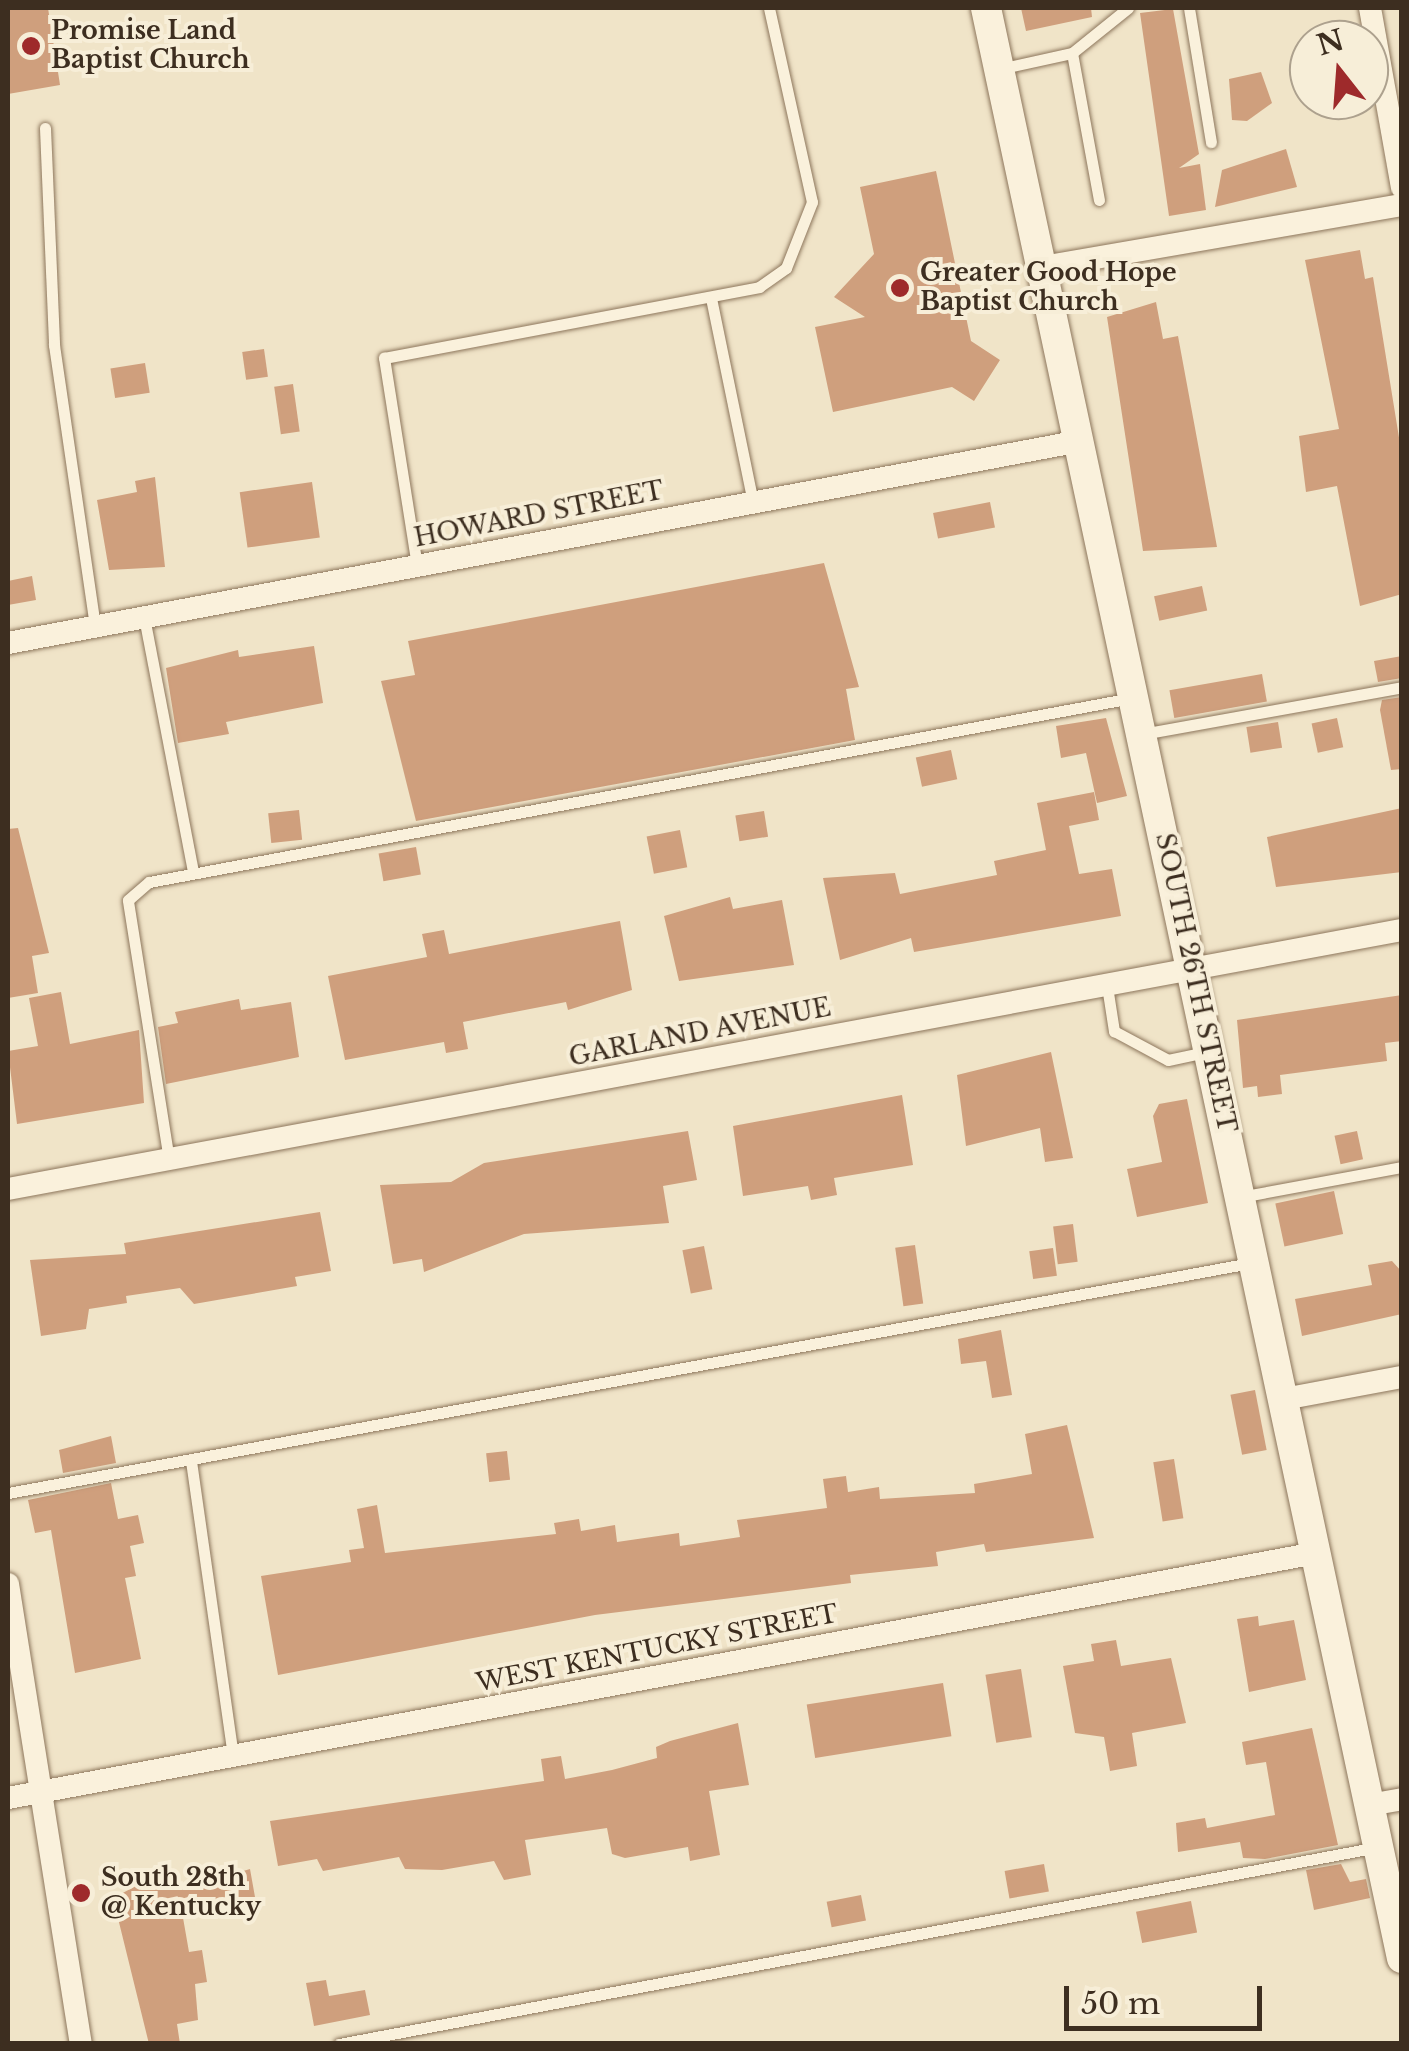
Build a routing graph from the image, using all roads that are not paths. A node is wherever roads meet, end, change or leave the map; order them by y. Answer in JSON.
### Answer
{"nodes":[{"id":1,"x":769,"y":8,"type":"edge"},
{"id":2,"x":986,"y":8,"type":"edge"},
{"id":3,"x":1128,"y":8,"type":"edge"},
{"id":4,"x":1190,"y":8,"type":"edge"},
{"id":5,"x":1374,"y":8,"type":"edge"},
{"id":6,"x":1072,"y":53,"type":"junction"},
{"id":7,"x":1000,"y":70,"type":"junction"},
{"id":8,"x":45,"y":128,"type":"dead end"},
{"id":9,"x":1211,"y":142,"type":"dead end"},
{"id":10,"x":1402,"y":188,"type":"edge"},
{"id":11,"x":1100,"y":200,"type":"dead end"},
{"id":12,"x":1402,"y":205,"type":"edge"},
{"id":13,"x":1044,"y":267,"type":"junction"},
{"id":14,"x":710,"y":298,"type":"junction"},
{"id":15,"x":1080,"y":441,"type":"junction"},
{"id":16,"x":753,"y":502,"type":"junction"},
{"id":17,"x":416,"y":566,"type":"junction"},
{"id":18,"x":144,"y":617,"type":"junction"},
{"id":19,"x":95,"y":626,"type":"junction"},
{"id":20,"x":8,"y":643,"type":"edge"},
{"id":21,"x":1402,"y":687,"type":"edge"},
{"id":22,"x":1134,"y":698,"type":"junction"},
{"id":23,"x":1142,"y":734,"type":"junction"},
{"id":24,"x":192,"y":872,"type":"junction"},
{"id":25,"x":1402,"y":930,"type":"edge"},
{"id":26,"x":1192,"y":970,"type":"junction"},
{"id":27,"x":1106,"y":986,"type":"junction"},
{"id":28,"x":1209,"y":1051,"type":"junction"},
{"id":29,"x":169,"y":1160,"type":"junction"},
{"id":30,"x":1402,"y":1167,"type":"edge"},
{"id":31,"x":8,"y":1190,"type":"edge"},
{"id":32,"x":1240,"y":1196,"type":"junction"},
{"id":33,"x":1254,"y":1262,"type":"junction"},
{"id":34,"x":1402,"y":1377,"type":"edge"},
{"id":35,"x":1284,"y":1400,"type":"junction"},
{"id":36,"x":191,"y":1460,"type":"junction"},
{"id":37,"x":8,"y":1494,"type":"edge"},
{"id":38,"x":1316,"y":1553,"type":"junction"},
{"id":39,"x":8,"y":1584,"type":"edge"},
{"id":40,"x":233,"y":1756,"type":"junction"},
{"id":41,"x":41,"y":1793,"type":"junction"},
{"id":42,"x":8,"y":1798,"type":"edge"},
{"id":43,"x":1402,"y":1799,"type":"edge"},
{"id":44,"x":1369,"y":1805,"type":"junction"},
{"id":45,"x":1378,"y":1847,"type":"junction"},
{"id":46,"x":1402,"y":1958,"type":"edge"},
{"id":47,"x":81,"y":2044,"type":"edge"},
{"id":48,"x":339,"y":2044,"type":"edge"}],
"edges":[{"from":1,"to":14,"type":"lane"},
{"from":2,"to":7,"type":"street","name":"SOUTH 26TH STREET"},
{"from":3,"to":6,"type":"lane"},
{"from":4,"to":9,"type":"lane"},
{"from":5,"to":10,"type":"street"},
{"from":6,"to":7,"type":"lane"},
{"from":6,"to":11,"type":"lane"},
{"from":7,"to":13,"type":"street","name":"SOUTH 26TH STREET"},
{"from":8,"to":19,"type":"lane"},
{"from":12,"to":13,"type":"street"},
{"from":13,"to":15,"type":"street","name":"SOUTH 26TH STREET"},
{"from":14,"to":16,"type":"lane"},
{"from":14,"to":17,"type":"lane"},
{"from":15,"to":16,"type":"street","name":"HOWARD STREET"},
{"from":15,"to":22,"type":"street","name":"SOUTH 26TH STREET"},
{"from":16,"to":17,"type":"street","name":"HOWARD STREET"},
{"from":17,"to":18,"type":"street","name":"HOWARD STREET"},
{"from":18,"to":19,"type":"street","name":"HOWARD STREET"},
{"from":18,"to":24,"type":"lane"},
{"from":19,"to":20,"type":"street","name":"HOWARD STREET"},
{"from":21,"to":23,"type":"lane"},
{"from":22,"to":23,"type":"street","name":"SOUTH 26TH STREET"},
{"from":22,"to":24,"type":"lane"},
{"from":23,"to":26,"type":"street","name":"SOUTH 26TH STREET"},
{"from":24,"to":29,"type":"lane"},
{"from":25,"to":26,"type":"street","name":"GARLAND AVENUE"},
{"from":26,"to":27,"type":"street","name":"GARLAND AVENUE"},
{"from":26,"to":28,"type":"street","name":"SOUTH 26TH STREET"},
{"from":27,"to":28,"type":"lane"},
{"from":27,"to":29,"type":"street","name":"GARLAND AVENUE"},
{"from":28,"to":32,"type":"street","name":"SOUTH 26TH STREET"},
{"from":29,"to":31,"type":"street","name":"GARLAND AVENUE"},
{"from":30,"to":32,"type":"lane"},
{"from":32,"to":33,"type":"street","name":"SOUTH 26TH STREET"},
{"from":33,"to":35,"type":"street","name":"SOUTH 26TH STREET"},
{"from":33,"to":36,"type":"lane"},
{"from":34,"to":35,"type":"street"},
{"from":35,"to":38,"type":"street","name":"SOUTH 26TH STREET"},
{"from":36,"to":37,"type":"lane"},
{"from":36,"to":40,"type":"lane"},
{"from":38,"to":40,"type":"street","name":"WEST KENTUCKY STREET"},
{"from":38,"to":44,"type":"street","name":"SOUTH 26TH STREET"},
{"from":39,"to":41,"type":"street"},
{"from":40,"to":41,"type":"street","name":"WEST KENTUCKY STREET"},
{"from":41,"to":42,"type":"street","name":"WEST KENTUCKY STREET"},
{"from":41,"to":47,"type":"street"},
{"from":43,"to":44,"type":"street"},
{"from":44,"to":45,"type":"street","name":"SOUTH 26TH STREET"},
{"from":45,"to":46,"type":"street","name":"SOUTH 26TH STREET"},
{"from":45,"to":48,"type":"lane"}]}
